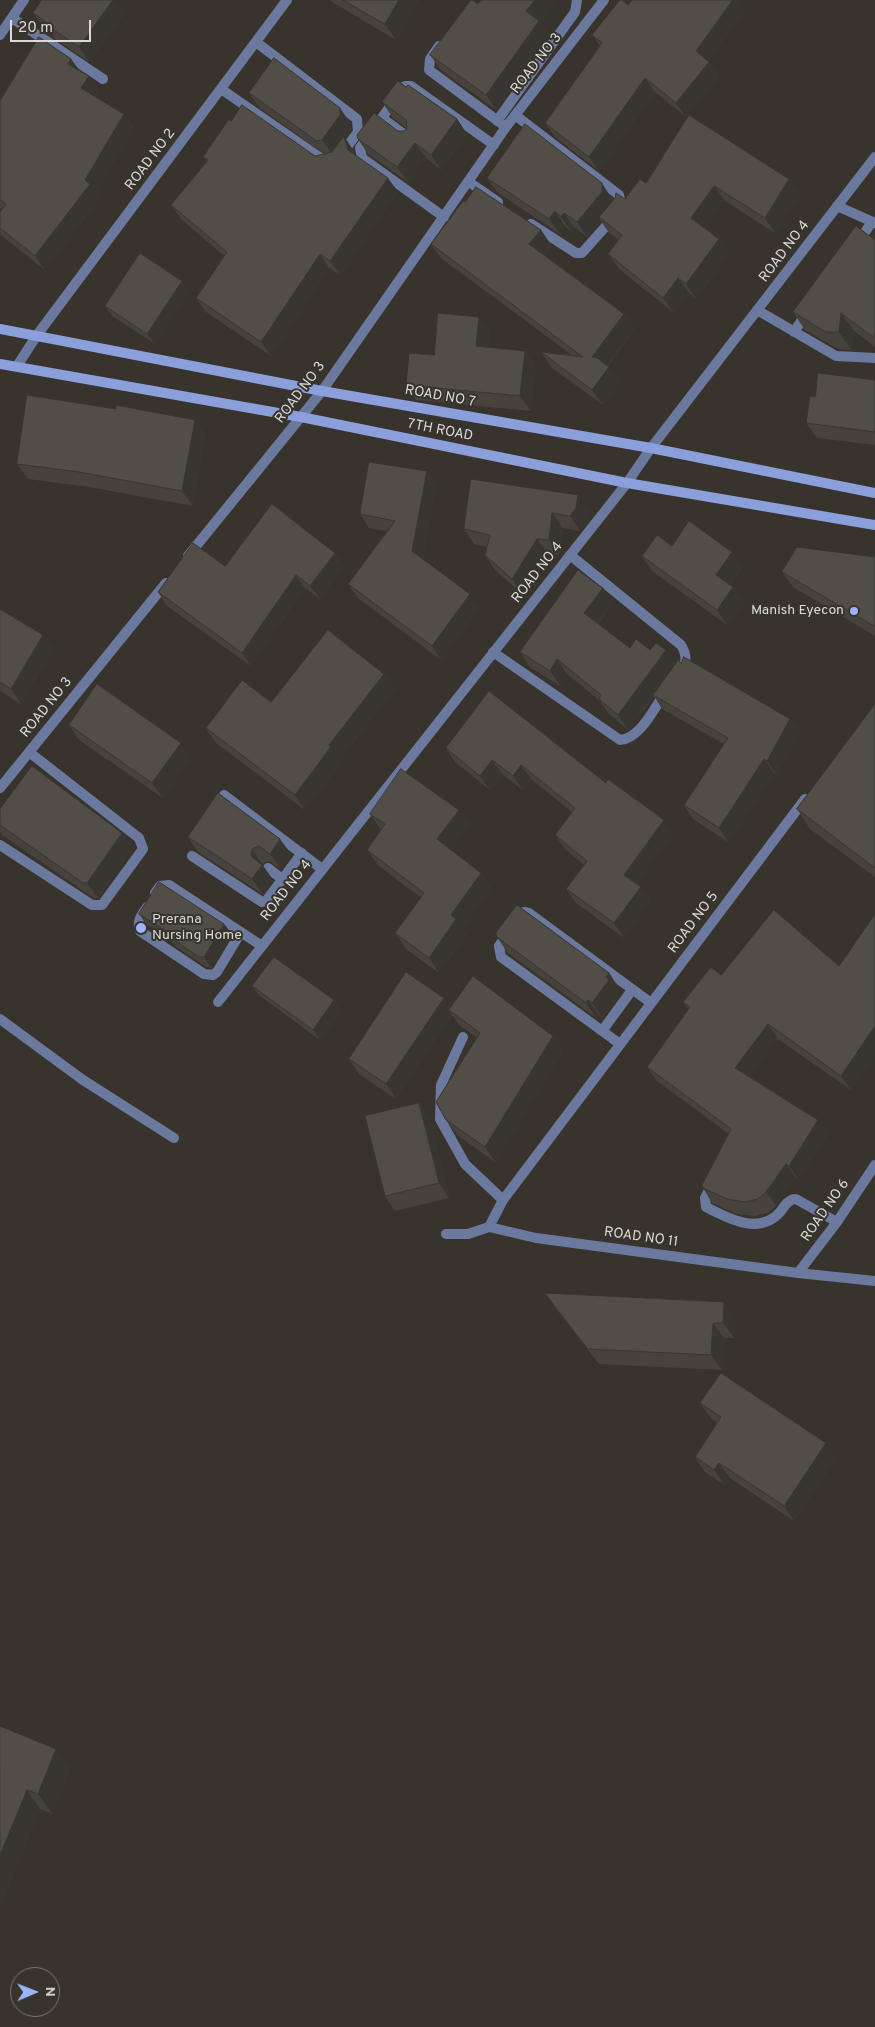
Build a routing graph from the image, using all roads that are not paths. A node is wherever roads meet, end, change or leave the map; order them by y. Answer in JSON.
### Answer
{"nodes":[{"id":1,"x":24,"y":0,"type":"edge"},
{"id":2,"x":287,"y":0,"type":"edge"},
{"id":3,"x":577,"y":0,"type":"edge"},
{"id":4,"x":604,"y":0,"type":"edge"},
{"id":5,"x":12,"y":18,"type":"junction"},
{"id":6,"x":568,"y":21,"type":"junction"},
{"id":7,"x":581,"y":30,"type":"junction"},
{"id":8,"x":0,"y":35,"type":"edge"},
{"id":9,"x":446,"y":37,"type":"edge"},
{"id":10,"x":256,"y":42,"type":"junction"},
{"id":11,"x":103,"y":79,"type":"dead end"},
{"id":12,"x":221,"y":89,"type":"junction"},
{"id":13,"x":515,"y":115,"type":"junction"},
{"id":14,"x":382,"y":118,"type":"junction"},
{"id":15,"x":497,"y":121,"type":"junction"},
{"id":16,"x":506,"y":127,"type":"junction"},
{"id":17,"x":412,"y":140,"type":"edge"},
{"id":18,"x":494,"y":145,"type":"junction"},
{"id":19,"x":875,"y":158,"type":"edge"},
{"id":20,"x":469,"y":182,"type":"junction"},
{"id":21,"x":504,"y":206,"type":"edge"},
{"id":22,"x":837,"y":206,"type":"junction"},
{"id":23,"x":520,"y":216,"type":"edge"},
{"id":24,"x":444,"y":217,"type":"junction"},
{"id":25,"x":873,"y":223,"type":"edge"},
{"id":26,"x":850,"y":253,"type":"edge"},
{"id":27,"x":816,"y":300,"type":"edge"},
{"id":28,"x":757,"y":310,"type":"junction"},
{"id":29,"x":0,"y":329,"type":"edge"},
{"id":30,"x":794,"y":332,"type":"junction"},
{"id":31,"x":37,"y":335,"type":"junction"},
{"id":32,"x":875,"y":358,"type":"edge"},
{"id":33,"x":0,"y":364,"type":"edge"},
{"id":34,"x":17,"y":366,"type":"junction"},
{"id":35,"x":322,"y":391,"type":"junction"},
{"id":36,"x":301,"y":417,"type":"junction"},
{"id":37,"x":651,"y":448,"type":"junction"},
{"id":38,"x":627,"y":483,"type":"junction"},
{"id":39,"x":875,"y":493,"type":"edge"},
{"id":40,"x":875,"y":526,"type":"edge"},
{"id":41,"x":570,"y":555,"type":"junction"},
{"id":42,"x":184,"y":562,"type":"edge"},
{"id":43,"x":171,"y":577,"type":"edge"},
{"id":44,"x":493,"y":652,"type":"junction"},
{"id":45,"x":29,"y":752,"type":"junction"},
{"id":46,"x":0,"y":788,"type":"edge"},
{"id":47,"x":810,"y":792,"type":"edge"},
{"id":48,"x":224,"y":795,"type":"edge"},
{"id":49,"x":0,"y":845,"type":"edge"},
{"id":50,"x":302,"y":853,"type":"junction"},
{"id":51,"x":192,"y":856,"type":"edge"},
{"id":52,"x":268,"y":868,"type":"edge"},
{"id":53,"x":322,"y":869,"type":"junction"},
{"id":54,"x":282,"y":879,"type":"junction"},
{"id":55,"x":242,"y":932,"type":"junction"},
{"id":56,"x":262,"y":946,"type":"junction"},
{"id":57,"x":632,"y":990,"type":"junction"},
{"id":58,"x":218,"y":1002,"type":"dead end"},
{"id":59,"x":651,"y":1003,"type":"junction"},
{"id":60,"x":0,"y":1019,"type":"edge"},
{"id":61,"x":602,"y":1031,"type":"junction"},
{"id":62,"x":463,"y":1036,"type":"edge"},
{"id":63,"x":620,"y":1044,"type":"junction"},
{"id":64,"x":174,"y":1138,"type":"dead end"},
{"id":65,"x":875,"y":1165,"type":"edge"},
{"id":66,"x":709,"y":1190,"type":"edge"},
{"id":67,"x":503,"y":1200,"type":"junction"},
{"id":68,"x":837,"y":1222,"type":"junction"},
{"id":69,"x":489,"y":1227,"type":"junction"},
{"id":70,"x":446,"y":1234,"type":"dead end"},
{"id":71,"x":798,"y":1273,"type":"junction"},
{"id":72,"x":875,"y":1281,"type":"edge"}],
"edges":[{"from":1,"to":5,"type":"street"},
{"from":2,"to":10,"type":"street","name":"ROAD NO 2"},
{"from":3,"to":6,"type":"street"},
{"from":4,"to":7,"type":"street","name":"ROAD NO 3"},
{"from":5,"to":8,"type":"street"},
{"from":5,"to":11,"type":"street"},
{"from":6,"to":7,"type":"street"},
{"from":6,"to":15,"type":"street"},
{"from":7,"to":13,"type":"street","name":"ROAD NO 3"},
{"from":9,"to":15,"type":"street"},
{"from":10,"to":12,"type":"street","name":"ROAD NO 2"},
{"from":10,"to":12,"type":"street"},
{"from":12,"to":31,"type":"street","name":"ROAD NO 2"},
{"from":13,"to":16,"type":"street","name":"ROAD NO 3"},
{"from":13,"to":23,"type":"street"},
{"from":14,"to":17,"type":"street"},
{"from":14,"to":18,"type":"street"},
{"from":14,"to":24,"type":"street"},
{"from":15,"to":16,"type":"street"},
{"from":16,"to":18,"type":"street","name":"ROAD NO 3"},
{"from":18,"to":20,"type":"street","name":"ROAD NO 3"},
{"from":19,"to":22,"type":"street","name":"ROAD NO 4"},
{"from":20,"to":21,"type":"street"},
{"from":20,"to":24,"type":"street","name":"ROAD NO 3"},
{"from":22,"to":25,"type":"street"},
{"from":22,"to":28,"type":"street","name":"ROAD NO 4"},
{"from":24,"to":35,"type":"street","name":"ROAD NO 3"},
{"from":25,"to":26,"type":"street"},
{"from":27,"to":30,"type":"street"},
{"from":28,"to":30,"type":"street"},
{"from":28,"to":37,"type":"street","name":"ROAD NO 4"},
{"from":29,"to":31,"type":"street","name":"ROAD NO 7"},
{"from":30,"to":32,"type":"street"},
{"from":31,"to":34,"type":"street","name":"ROAD NO 2"},
{"from":31,"to":35,"type":"street","name":"ROAD NO 7"},
{"from":33,"to":34,"type":"street","name":"7TH ROAD"},
{"from":34,"to":36,"type":"street","name":"7TH ROAD"},
{"from":35,"to":36,"type":"street","name":"ROAD NO 3"},
{"from":35,"to":37,"type":"street","name":"ROAD NO 7"},
{"from":36,"to":38,"type":"street","name":"7TH ROAD"},
{"from":36,"to":42,"type":"street","name":"ROAD NO 3"},
{"from":37,"to":38,"type":"street","name":"ROAD NO 4"},
{"from":37,"to":39,"type":"street","name":"ROAD NO 7"},
{"from":38,"to":40,"type":"street","name":"7TH ROAD"},
{"from":38,"to":41,"type":"street","name":"ROAD NO 4"},
{"from":41,"to":44,"type":"street","name":"ROAD NO 4"},
{"from":41,"to":44,"type":"street"},
{"from":43,"to":45,"type":"street","name":"ROAD NO 3"},
{"from":44,"to":53,"type":"street","name":"ROAD NO 4"},
{"from":45,"to":46,"type":"street","name":"ROAD NO 3"},
{"from":45,"to":49,"type":"street"},
{"from":47,"to":59,"type":"street","name":"ROAD NO 5"},
{"from":48,"to":50,"type":"street"},
{"from":50,"to":53,"type":"street"},
{"from":50,"to":54,"type":"street"},
{"from":51,"to":54,"type":"street"},
{"from":52,"to":54,"type":"street"},
{"from":53,"to":56,"type":"street","name":"ROAD NO 4"},
{"from":55,"to":55,"type":"street"},
{"from":55,"to":56,"type":"street"},
{"from":56,"to":58,"type":"street","name":"ROAD NO 4"},
{"from":57,"to":59,"type":"street"},
{"from":57,"to":61,"type":"street"},
{"from":57,"to":61,"type":"street"},
{"from":59,"to":63,"type":"street","name":"ROAD NO 5"},
{"from":60,"to":64,"type":"street"},
{"from":61,"to":63,"type":"street"},
{"from":62,"to":67,"type":"street"},
{"from":63,"to":67,"type":"street","name":"ROAD NO 5"},
{"from":65,"to":68,"type":"street","name":"ROAD NO 6"},
{"from":66,"to":68,"type":"street"},
{"from":67,"to":69,"type":"street"},
{"from":68,"to":71,"type":"street","name":"ROAD NO 6"},
{"from":69,"to":70,"type":"street"},
{"from":69,"to":71,"type":"street","name":"ROAD NO 11"},
{"from":71,"to":72,"type":"street","name":"ROAD NO 11"}]}
